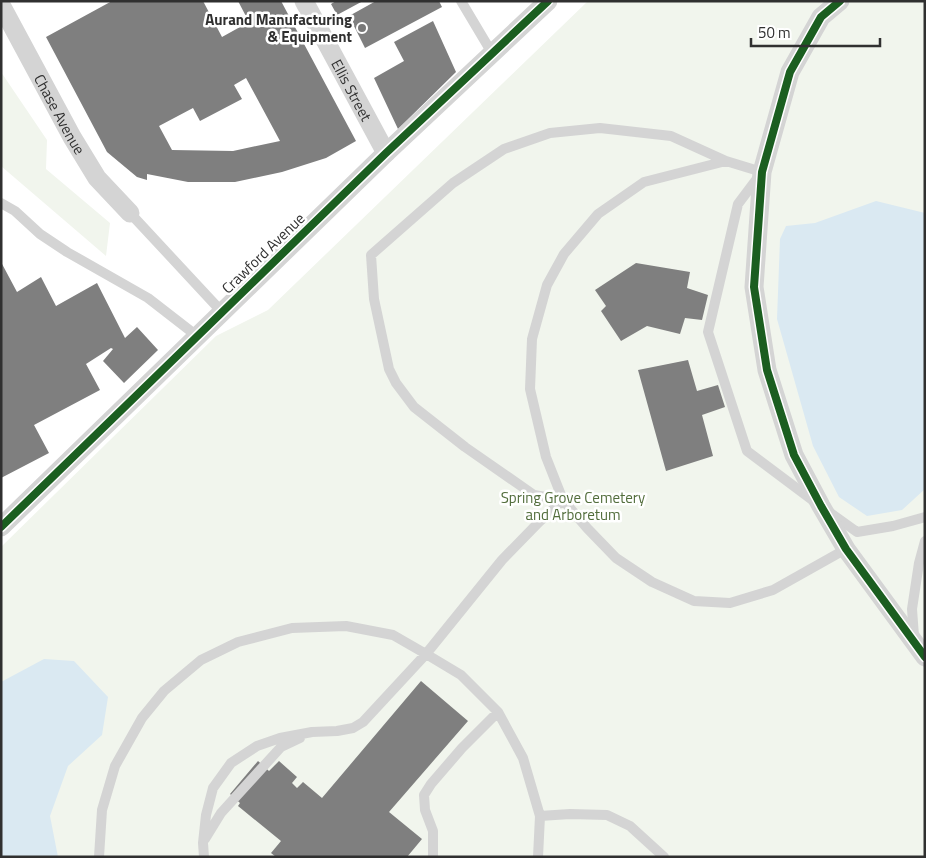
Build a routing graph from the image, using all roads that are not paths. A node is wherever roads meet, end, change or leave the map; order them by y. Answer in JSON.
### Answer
{"nodes":[{"id":1,"x":304,"y":1,"type":"edge"},
{"id":2,"x":461,"y":1,"type":"edge"},
{"id":3,"x":548,"y":1,"type":"edge"},
{"id":4,"x":840,"y":1,"type":"edge"},
{"id":5,"x":1,"y":5,"type":"edge"},
{"id":6,"x":492,"y":53,"type":"junction"},
{"id":7,"x":386,"y":153,"type":"junction"},
{"id":8,"x":726,"y":161,"type":"junction"},
{"id":9,"x":762,"y":172,"type":"junction"},
{"id":10,"x":1,"y":203,"type":"edge"},
{"id":11,"x":130,"y":213,"type":"joint"},
{"id":12,"x":222,"y":312,"type":"junction"},
{"id":13,"x":197,"y":336,"type":"junction"},
{"id":14,"x":563,"y":500,"type":"junction"},
{"id":15,"x":821,"y":506,"type":"junction"},
{"id":16,"x":925,"y":517,"type":"edge"},
{"id":17,"x":1,"y":527,"type":"edge"},
{"id":18,"x":925,"y":541,"type":"edge"},
{"id":19,"x":846,"y":549,"type":"junction"},
{"id":20,"x":919,"y":650,"type":"edge"},
{"id":21,"x":426,"y":654,"type":"junction"},
{"id":22,"x":498,"y":712,"type":"junction"},
{"id":23,"x":312,"y":732,"type":"junction"},
{"id":24,"x":540,"y":816,"type":"junction"},
{"id":25,"x":203,"y":843,"type":"junction"},
{"id":26,"x":658,"y":855,"type":"edge"},
{"id":27,"x":99,"y":857,"type":"edge"},
{"id":28,"x":204,"y":857,"type":"edge"},
{"id":29,"x":433,"y":857,"type":"edge"},
{"id":30,"x":538,"y":857,"type":"edge"}],
"edges":[{"from":1,"to":7,"type":"street","name":"Ellis Street"},
{"from":2,"to":6,"type":"lane"},
{"from":3,"to":6,"type":"street","name":"Crawford Avenue"},
{"from":4,"to":9,"type":"street"},
{"from":5,"to":11,"type":"street","name":"Chase Avenue"},
{"from":6,"to":7,"type":"street","name":"Crawford Avenue"},
{"from":7,"to":12,"type":"street","name":"Crawford Avenue"},
{"from":8,"to":9,"type":"lane"},
{"from":8,"to":14,"type":"lane"},
{"from":8,"to":14,"type":"lane"},
{"from":9,"to":15,"type":"street"},
{"from":9,"to":15,"type":"lane"},
{"from":10,"to":13,"type":"lane"},
{"from":11,"to":12,"type":"lane"},
{"from":12,"to":13,"type":"street","name":"Crawford Avenue"},
{"from":13,"to":17,"type":"street","name":"Crawford Avenue"},
{"from":14,"to":19,"type":"lane"},
{"from":14,"to":21,"type":"lane"},
{"from":15,"to":16,"type":"lane"},
{"from":15,"to":19,"type":"street"},
{"from":18,"to":20,"type":"lane"},
{"from":19,"to":20,"type":"street"},
{"from":21,"to":22,"type":"lane"},
{"from":21,"to":23,"type":"lane"},
{"from":21,"to":27,"type":"lane"},
{"from":22,"to":24,"type":"lane"},
{"from":22,"to":29,"type":"lane"},
{"from":23,"to":25,"type":"lane"},
{"from":23,"to":25,"type":"lane"},
{"from":24,"to":26,"type":"lane"},
{"from":24,"to":30,"type":"lane"},
{"from":25,"to":28,"type":"lane"}]}
